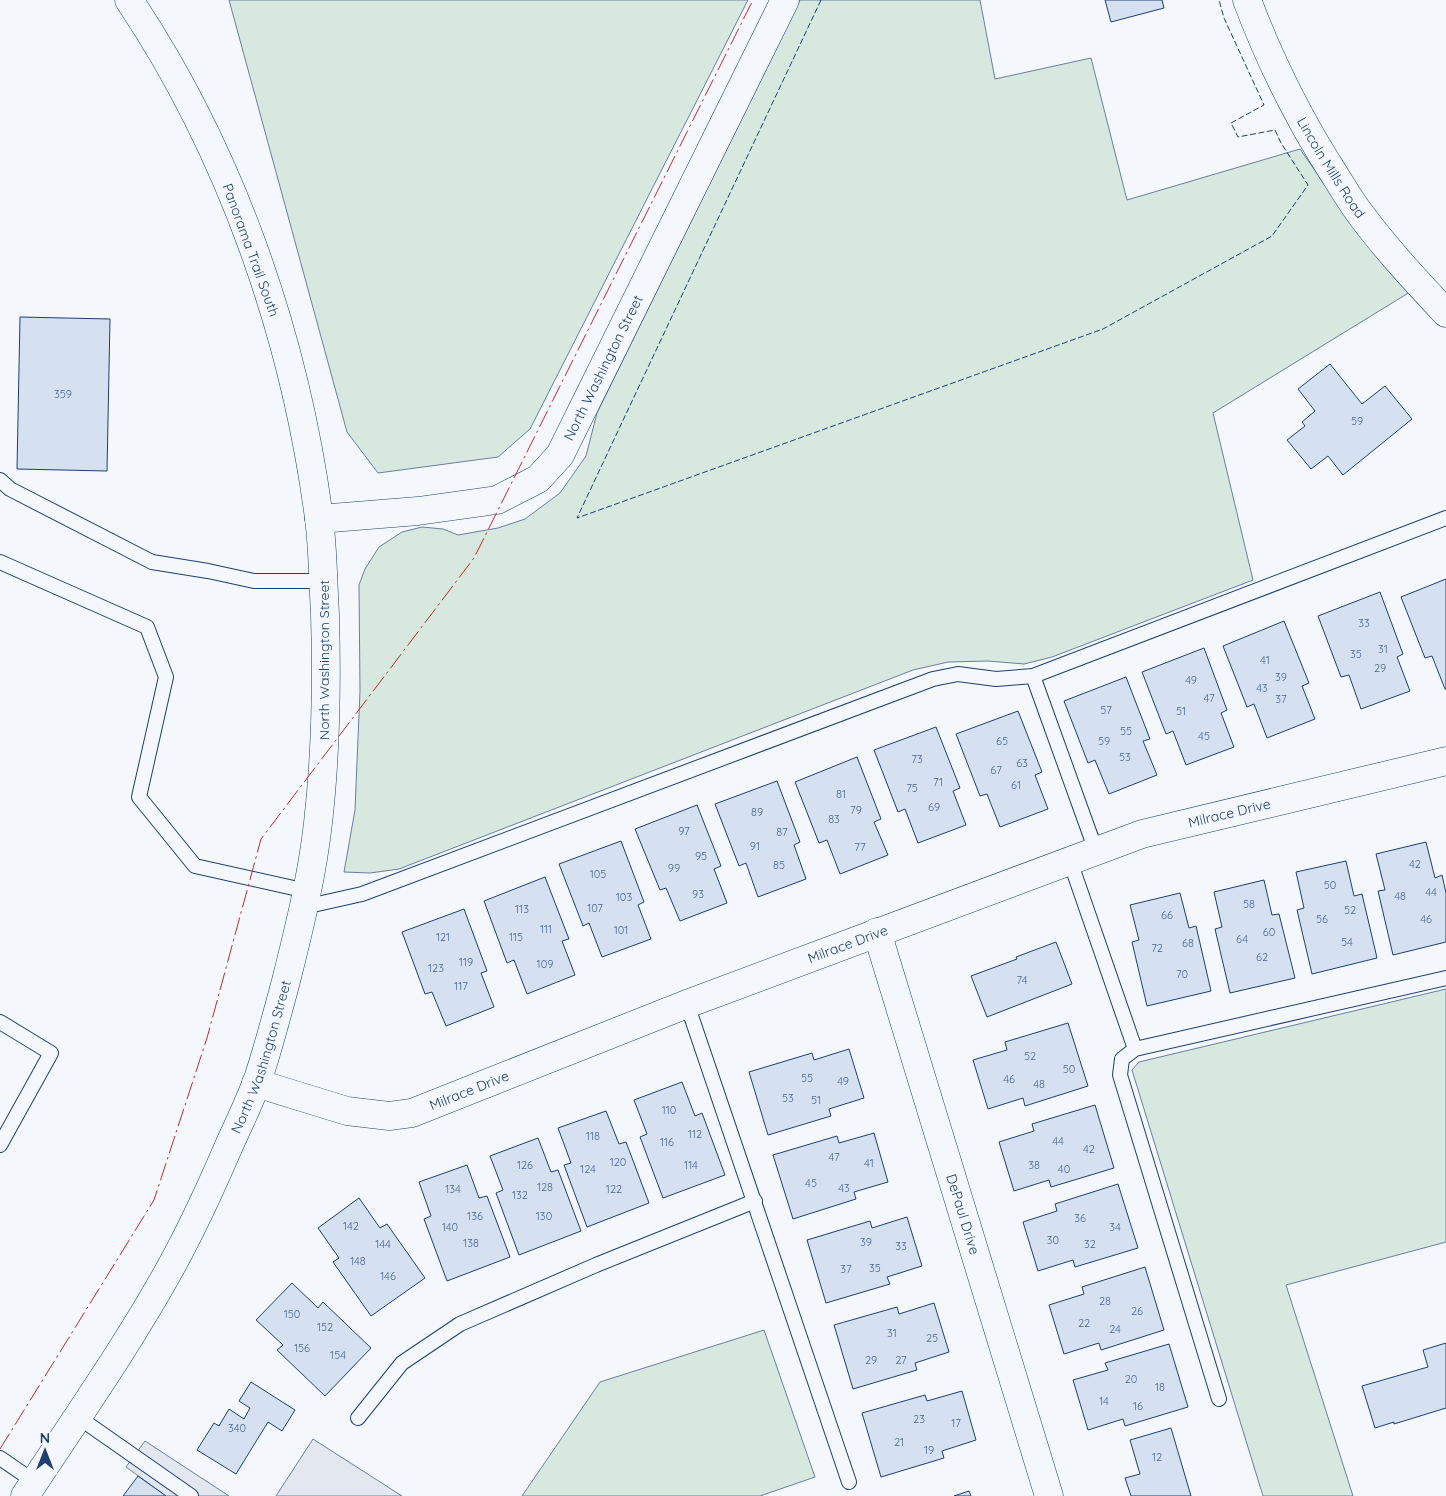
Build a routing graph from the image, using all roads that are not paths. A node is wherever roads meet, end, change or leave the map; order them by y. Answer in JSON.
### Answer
{"nodes":[{"id":1,"x":129,"y":0,"type":"edge"},
{"id":2,"x":785,"y":0,"type":"edge"},
{"id":3,"x":1247,"y":0,"type":"edge"},
{"id":4,"x":1446,"y":314,"type":"edge"},
{"id":5,"x":0,"y":480,"type":"edge"},
{"id":6,"x":1446,"y":518,"type":"edge"},
{"id":7,"x":319,"y":519,"type":"junction"},
{"id":8,"x":0,"y":562,"type":"edge"},
{"id":9,"x":323,"y":581,"type":"junction"},
{"id":10,"x":1033,"y":676,"type":"junction"},
{"id":11,"x":1446,"y":761,"type":"edge"},
{"id":12,"x":1096,"y":850,"type":"junction"},
{"id":13,"x":1070,"y":861,"type":"junction"},
{"id":14,"x":306,"y":899,"type":"junction"},
{"id":15,"x":877,"y":932,"type":"junction"},
{"id":16,"x":1446,"y":978,"type":"edge"},
{"id":17,"x":688,"y":1004,"type":"junction"},
{"id":18,"x":0,"y":1022,"type":"edge"},
{"id":19,"x":1134,"y":1049,"type":"junction"},
{"id":20,"x":256,"y":1083,"type":"junction"},
{"id":21,"x":0,"y":1145,"type":"edge"},
{"id":22,"x":755,"y":1201,"type":"junction"},
{"id":23,"x":1219,"y":1399,"type":"dead end"},
{"id":24,"x":78,"y":1416,"type":"junction"},
{"id":25,"x":358,"y":1418,"type":"dead end"},
{"id":26,"x":0,"y":1458,"type":"edge"},
{"id":27,"x":848,"y":1482,"type":"dead end"},
{"id":28,"x":30,"y":1489,"type":"edge"},
{"id":29,"x":191,"y":1496,"type":"edge"},
{"id":30,"x":1050,"y":1496,"type":"edge"}],
"edges":[{"from":1,"to":7,"type":"street","name":"Panorama Trail South"},
{"from":2,"to":7,"type":"street","name":"North Washington Street"},
{"from":3,"to":4,"type":"street","name":"Lincoln Mills Road"},
{"from":5,"to":9,"type":"lane"},
{"from":6,"to":10,"type":"lane"},
{"from":7,"to":9,"type":"street","name":"North Washington Street"},
{"from":8,"to":14,"type":"lane"},
{"from":9,"to":14,"type":"street","name":"North Washington Street"},
{"from":10,"to":12,"type":"lane"},
{"from":10,"to":14,"type":"lane"},
{"from":11,"to":12,"type":"street","name":"Milrace Drive"},
{"from":12,"to":13,"type":"street","name":"Milrace Drive"},
{"from":13,"to":15,"type":"street","name":"Milrace Drive"},
{"from":13,"to":19,"type":"lane"},
{"from":14,"to":20,"type":"street","name":"North Washington Street"},
{"from":15,"to":17,"type":"street","name":"Milrace Drive"},
{"from":15,"to":30,"type":"street","name":"DePaul Drive"},
{"from":16,"to":19,"type":"lane"},
{"from":17,"to":20,"type":"street","name":"Milrace Drive"},
{"from":17,"to":22,"type":"lane"},
{"from":18,"to":21,"type":"lane"},
{"from":19,"to":23,"type":"lane"},
{"from":20,"to":24,"type":"street","name":"North Washington Street"},
{"from":22,"to":25,"type":"lane"},
{"from":22,"to":27,"type":"lane"},
{"from":24,"to":28,"type":"street","name":"North Washington Street"},
{"from":24,"to":29,"type":"lane"},
{"from":26,"to":28,"type":"lane"}]}
